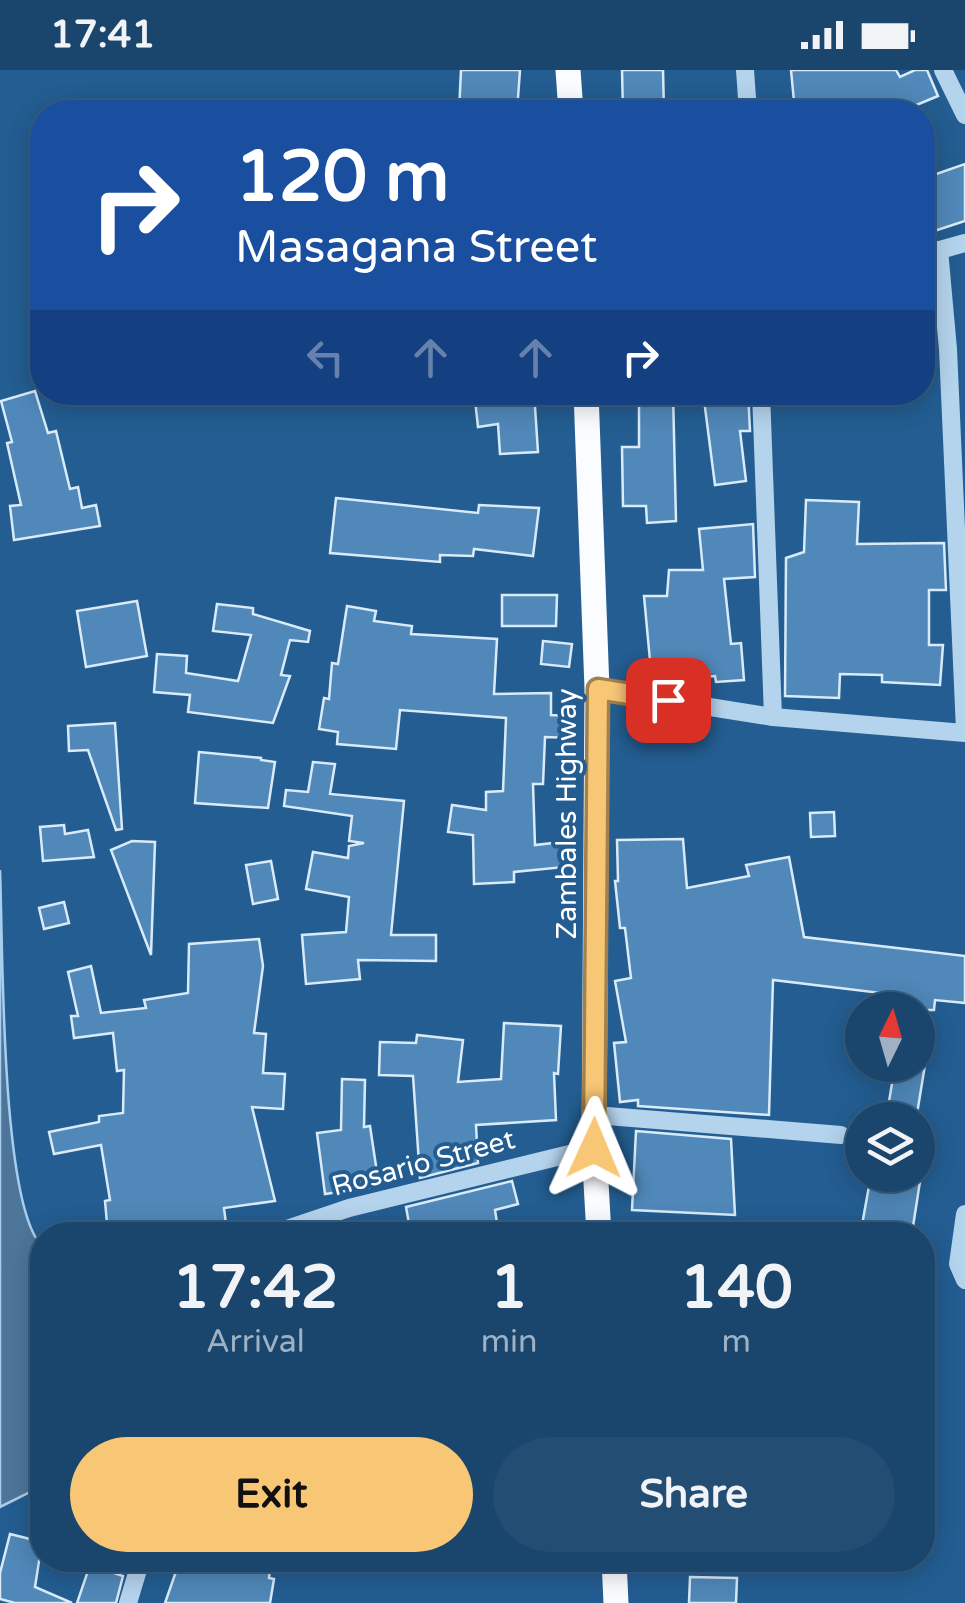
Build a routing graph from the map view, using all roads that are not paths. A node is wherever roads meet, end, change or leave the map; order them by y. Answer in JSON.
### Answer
{"nodes":[{"id":1,"x":568,"y":70,"type":"edge"},
{"id":2,"x":745,"y":70,"type":"edge"},
{"id":3,"x":943,"y":70,"type":"edge"},
{"id":4,"x":570,"y":100,"type":"edge"},
{"id":5,"x":747,"y":100,"type":"edge"},
{"id":6,"x":965,"y":115,"type":"edge"},
{"id":7,"x":965,"y":243,"type":"edge"},
{"id":8,"x":935,"y":251,"type":"edge"},
{"id":9,"x":935,"y":268,"type":"edge"},
{"id":10,"x":956,"y":350,"type":"edge"},
{"id":11,"x":587,"y":405,"type":"edge"},
{"id":12,"x":762,"y":405,"type":"edge"},
{"id":13,"x":960,"y":543,"type":"edge"},
{"id":14,"x":598,"y":689,"type":"junction"},
{"id":15,"x":773,"y":717,"type":"junction"},
{"id":16,"x":965,"y":732,"type":"edge"},
{"id":17,"x":595,"y":1115,"type":"junction"},
{"id":18,"x":840,"y":1135,"type":"dead end"},
{"id":19,"x":594,"y":1148,"type":"junction"},
{"id":20,"x":965,"y":1214,"type":"edge"},
{"id":21,"x":308,"y":1222,"type":"edge"},
{"id":22,"x":598,"y":1222,"type":"edge"},
{"id":23,"x":965,"y":1280,"type":"edge"},
{"id":24,"x":138,"y":1572,"type":"edge"},
{"id":25,"x":615,"y":1572,"type":"edge"},
{"id":26,"x":128,"y":1603,"type":"edge"},
{"id":27,"x":616,"y":1603,"type":"edge"}],
"edges":[{"from":1,"to":4,"type":"main road"},
{"from":2,"to":5,"type":"street"},
{"from":3,"to":6,"type":"street"},
{"from":7,"to":8,"type":"street"},
{"from":9,"to":10,"type":"street"},
{"from":10,"to":13,"type":"street"},
{"from":11,"to":14,"type":"main road","name":"Zambales Highway"},
{"from":12,"to":15,"type":"street"},
{"from":13,"to":16,"type":"street"},
{"from":14,"to":15,"type":"street"},
{"from":14,"to":17,"type":"main road","name":"Zambales Highway"},
{"from":15,"to":16,"type":"street"},
{"from":17,"to":18,"type":"street"},
{"from":17,"to":19,"type":"main road","name":"Zambales Highway"},
{"from":19,"to":21,"type":"street","name":"Rosario Street"},
{"from":19,"to":22,"type":"main road","name":"Zambales Highway"},
{"from":20,"to":23,"type":"street"},
{"from":24,"to":26,"type":"street"},
{"from":25,"to":27,"type":"main road"}]}
